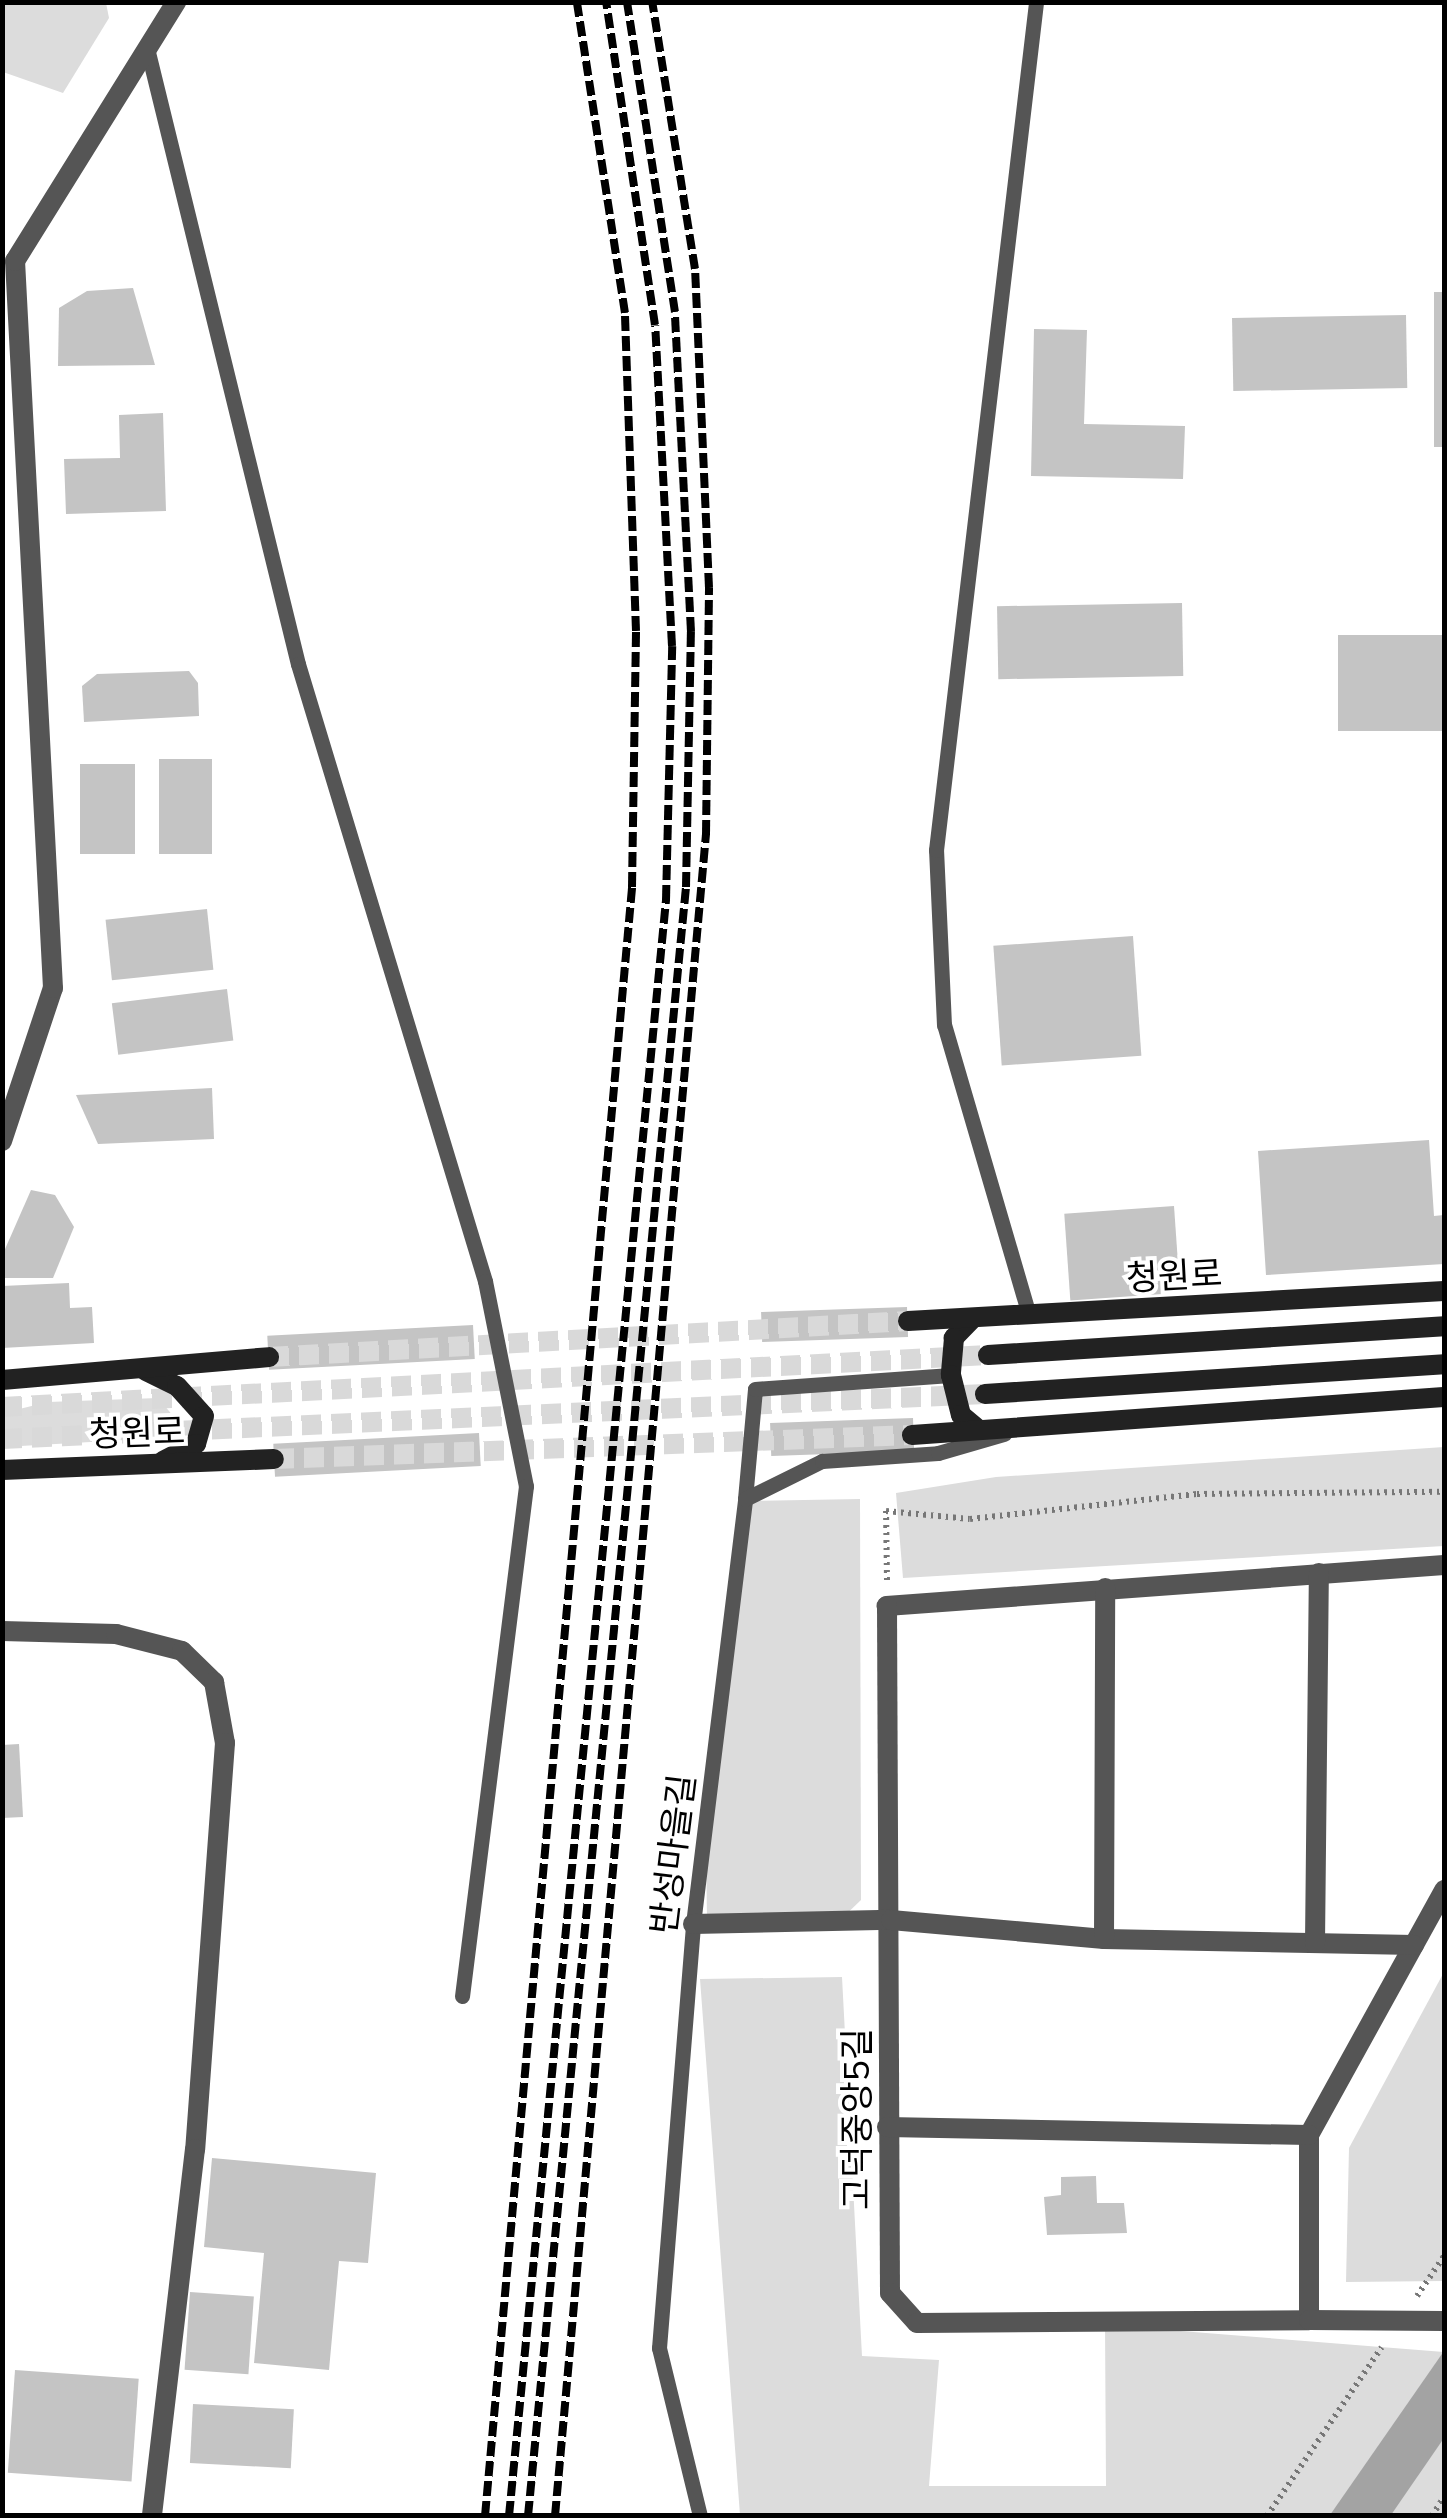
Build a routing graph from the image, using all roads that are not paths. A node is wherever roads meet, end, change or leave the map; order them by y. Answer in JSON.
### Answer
{"nodes":[{"id":1,"x":176,"y":2,"type":"edge"},
{"id":2,"x":1036,"y":2,"type":"edge"},
{"id":3,"x":148,"y":52,"type":"junction"},
{"id":4,"x":9,"y":263,"type":"edge"},
{"id":5,"x":2,"y":1141,"type":"edge"},
{"id":6,"x":1444,"y":1291,"type":"edge"},
{"id":7,"x":1030,"y":1315,"type":"junction"},
{"id":8,"x":973,"y":1318,"type":"junction"},
{"id":9,"x":908,"y":1321,"type":"tunnel mouth"},
{"id":10,"x":1444,"y":1326,"type":"edge"},
{"id":11,"x":988,"y":1354,"type":"tunnel mouth"},
{"id":12,"x":269,"y":1357,"type":"tunnel mouth"},
{"id":13,"x":1444,"y":1364,"type":"edge"},
{"id":14,"x":144,"y":1371,"type":"junction"},
{"id":15,"x":951,"y":1375,"type":"junction"},
{"id":16,"x":2,"y":1380,"type":"edge"},
{"id":17,"x":985,"y":1394,"type":"tunnel mouth"},
{"id":18,"x":1444,"y":1397,"type":"edge"},
{"id":19,"x":1037,"y":1425,"type":"junction"},
{"id":20,"x":979,"y":1430,"type":"junction"},
{"id":21,"x":912,"y":1435,"type":"tunnel mouth"},
{"id":22,"x":274,"y":1460,"type":"tunnel mouth"},
{"id":23,"x":157,"y":1464,"type":"junction"},
{"id":24,"x":2,"y":1470,"type":"edge"},
{"id":25,"x":745,"y":1499,"type":"junction"},
{"id":26,"x":1444,"y":1565,"type":"edge"},
{"id":27,"x":1319,"y":1573,"type":"junction"},
{"id":28,"x":1106,"y":1588,"type":"junction"},
{"id":29,"x":2,"y":1631,"type":"edge"},
{"id":30,"x":1444,"y":1890,"type":"edge"},
{"id":31,"x":891,"y":1920,"type":"junction"},
{"id":32,"x":693,"y":1924,"type":"junction"},
{"id":33,"x":1104,"y":1939,"type":"junction"},
{"id":34,"x":1315,"y":1943,"type":"junction"},
{"id":35,"x":1414,"y":1944,"type":"junction"},
{"id":36,"x":462,"y":1996,"type":"dead end"},
{"id":37,"x":887,"y":2128,"type":"junction"},
{"id":38,"x":1308,"y":2135,"type":"junction"},
{"id":39,"x":1310,"y":2320,"type":"junction"},
{"id":40,"x":1444,"y":2321,"type":"edge"},
{"id":41,"x":152,"y":2516,"type":"edge"},
{"id":42,"x":700,"y":2516,"type":"edge"}],
"edges":[{"from":1,"to":3,"type":"street"},
{"from":2,"to":7,"type":"lane"},
{"from":3,"to":4,"type":"street"},
{"from":3,"to":36,"type":"lane"},
{"from":4,"to":5,"type":"street"},
{"from":6,"to":7,"type":"main road","name":"청원로"},
{"from":7,"to":8,"type":"main road","name":"청원로"},
{"from":8,"to":9,"type":"main road","name":"청원로"},
{"from":8,"to":15,"type":"main road"},
{"from":10,"to":11,"type":"main road","name":"청원로"},
{"from":12,"to":14,"type":"main road","name":"청원로"},
{"from":13,"to":17,"type":"main road"},
{"from":14,"to":16,"type":"main road","name":"청원로"},
{"from":14,"to":23,"type":"main road"},
{"from":15,"to":20,"type":"main road"},
{"from":15,"to":25,"type":"lane","name":"반성마을길"},
{"from":18,"to":19,"type":"main road"},
{"from":19,"to":20,"type":"main road"},
{"from":19,"to":25,"type":"lane"},
{"from":20,"to":21,"type":"main road"},
{"from":22,"to":23,"type":"main road","name":"청원로"},
{"from":23,"to":24,"type":"main road","name":"청원로"},
{"from":25,"to":32,"type":"lane","name":"반성마을길"},
{"from":26,"to":27,"type":"street"},
{"from":27,"to":28,"type":"street"},
{"from":27,"to":34,"type":"street"},
{"from":28,"to":31,"type":"street","name":"고덕중앙5길"},
{"from":28,"to":33,"type":"street"},
{"from":29,"to":41,"type":"street"},
{"from":30,"to":35,"type":"street"},
{"from":31,"to":32,"type":"street"},
{"from":31,"to":33,"type":"street"},
{"from":31,"to":37,"type":"street","name":"고덕중앙5길"},
{"from":32,"to":42,"type":"lane","name":"반성마을길"},
{"from":33,"to":34,"type":"street"},
{"from":34,"to":35,"type":"street"},
{"from":35,"to":38,"type":"street"},
{"from":37,"to":38,"type":"street"},
{"from":37,"to":39,"type":"street","name":"고덕중앙5길"},
{"from":38,"to":39,"type":"street"},
{"from":39,"to":40,"type":"street","name":"고덕중앙5길","bridge":true}]}
